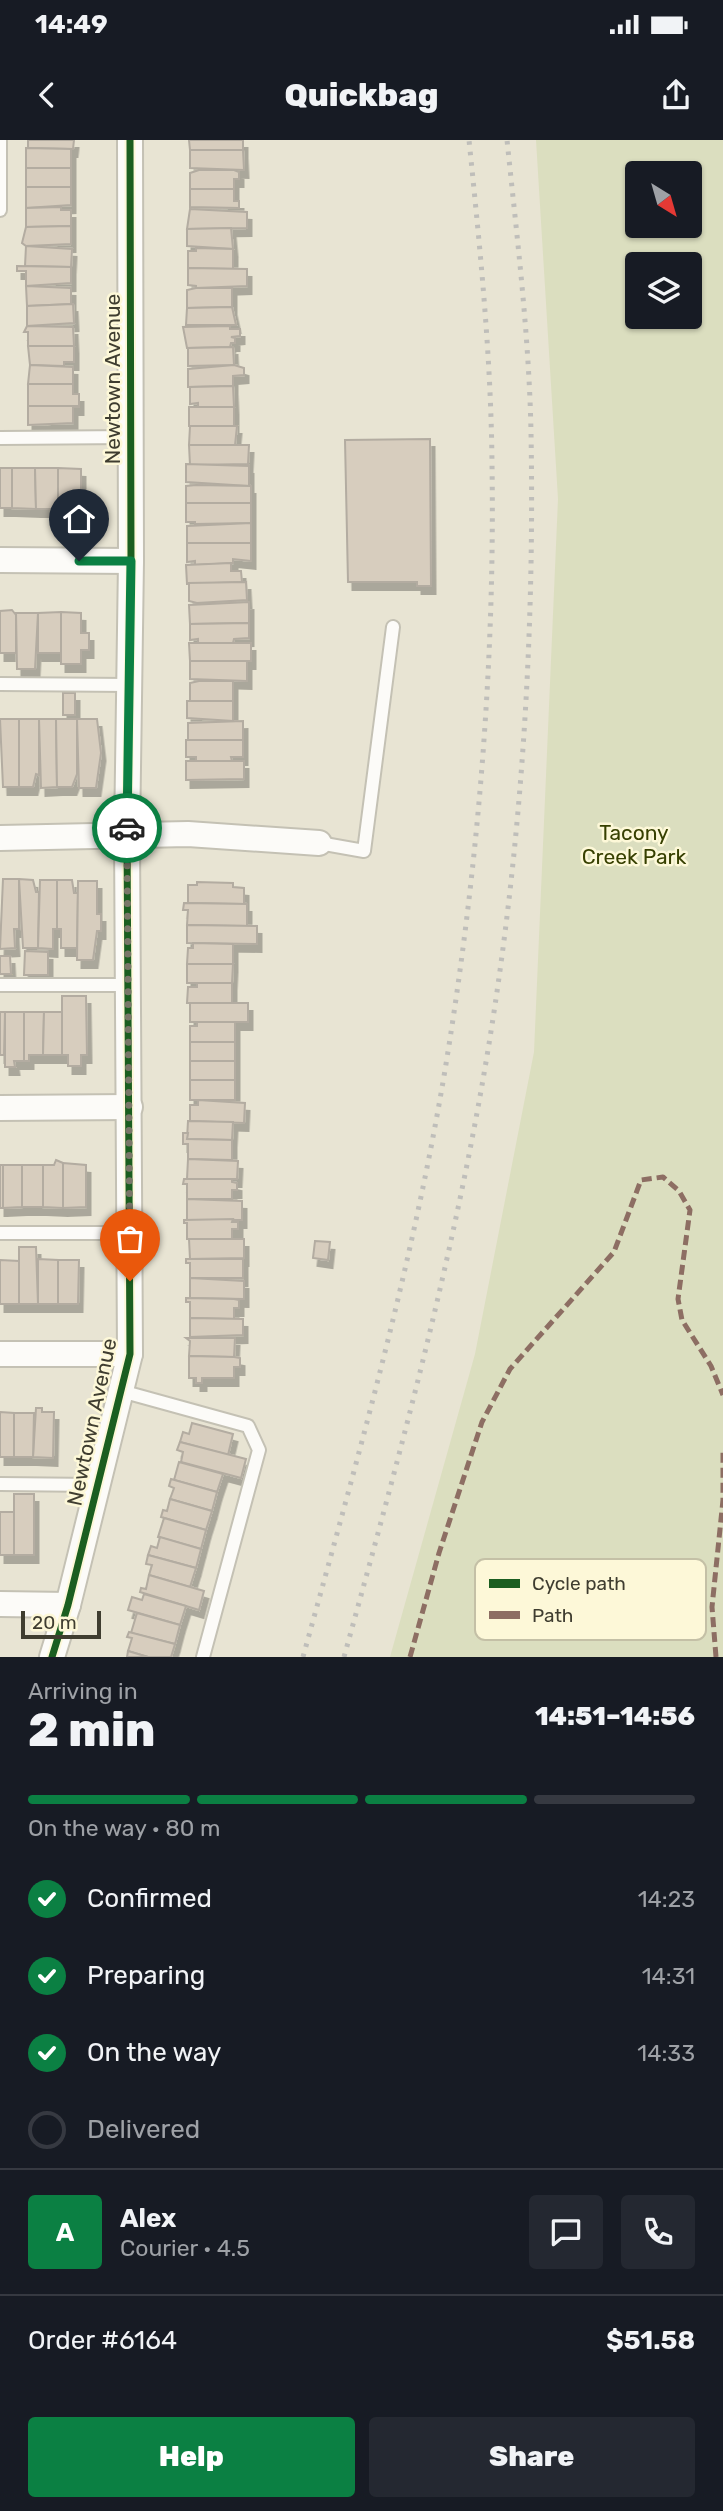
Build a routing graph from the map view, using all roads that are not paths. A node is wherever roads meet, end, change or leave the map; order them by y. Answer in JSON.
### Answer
{"nodes":[{"id":1,"x":0,"y":140,"type":"edge"},
{"id":2,"x":130,"y":140,"type":"edge"},
{"id":3,"x":0,"y":210,"type":"edge"},
{"id":4,"x":131,"y":437,"type":"junction"},
{"id":5,"x":0,"y":438,"type":"edge"},
{"id":6,"x":0,"y":560,"type":"edge"},
{"id":7,"x":131,"y":561,"type":"junction"},
{"id":8,"x":393,"y":627,"type":"dead end"},
{"id":9,"x":0,"y":684,"type":"edge"},
{"id":10,"x":129,"y":685,"type":"junction"},
{"id":11,"x":127,"y":836,"type":"junction"},
{"id":12,"x":0,"y":838,"type":"edge"},
{"id":13,"x":319,"y":844,"type":"joint"},
{"id":14,"x":0,"y":985,"type":"edge"},
{"id":15,"x":129,"y":985,"type":"junction"},
{"id":16,"x":130,"y":1107,"type":"junction"},
{"id":17,"x":0,"y":1108,"type":"edge"},
{"id":18,"x":0,"y":1233,"type":"edge"},
{"id":19,"x":130,"y":1233,"type":"junction"},
{"id":20,"x":0,"y":1354,"type":"edge"},
{"id":21,"x":130,"y":1354,"type":"junction"},
{"id":22,"x":121,"y":1391,"type":"junction"},
{"id":23,"x":0,"y":1484,"type":"edge"},
{"id":24,"x":97,"y":1485,"type":"junction"},
{"id":25,"x":0,"y":1604,"type":"edge"},
{"id":26,"x":68,"y":1605,"type":"junction"},
{"id":27,"x":52,"y":1657,"type":"edge"},
{"id":28,"x":203,"y":1657,"type":"edge"}],
"edges":[{"from":1,"to":3,"type":"lane"},
{"from":2,"to":4,"type":"street","name":"Newtown Avenue"},
{"from":4,"to":5,"type":"lane"},
{"from":4,"to":7,"type":"street","name":"Newtown Avenue"},
{"from":6,"to":7,"type":"street"},
{"from":7,"to":10,"type":"street","name":"Newtown Avenue"},
{"from":8,"to":13,"type":"lane"},
{"from":9,"to":10,"type":"lane"},
{"from":10,"to":11,"type":"street","name":"Newtown Avenue"},
{"from":11,"to":12,"type":"street"},
{"from":11,"to":13,"type":"street"},
{"from":11,"to":15,"type":"street","name":"Newtown Avenue"},
{"from":14,"to":15,"type":"lane"},
{"from":15,"to":16,"type":"street","name":"Newtown Avenue"},
{"from":16,"to":17,"type":"street"},
{"from":16,"to":19,"type":"street","name":"Newtown Avenue"},
{"from":18,"to":19,"type":"lane"},
{"from":19,"to":21,"type":"street","name":"Newtown Avenue"},
{"from":20,"to":21,"type":"street"},
{"from":21,"to":22,"type":"street","name":"Newtown Avenue"},
{"from":22,"to":24,"type":"street","name":"Newtown Avenue"},
{"from":22,"to":28,"type":"lane"},
{"from":23,"to":24,"type":"lane"},
{"from":24,"to":26,"type":"street","name":"Newtown Avenue"},
{"from":25,"to":26,"type":"street"},
{"from":26,"to":27,"type":"street","name":"Newtown Avenue"}]}
